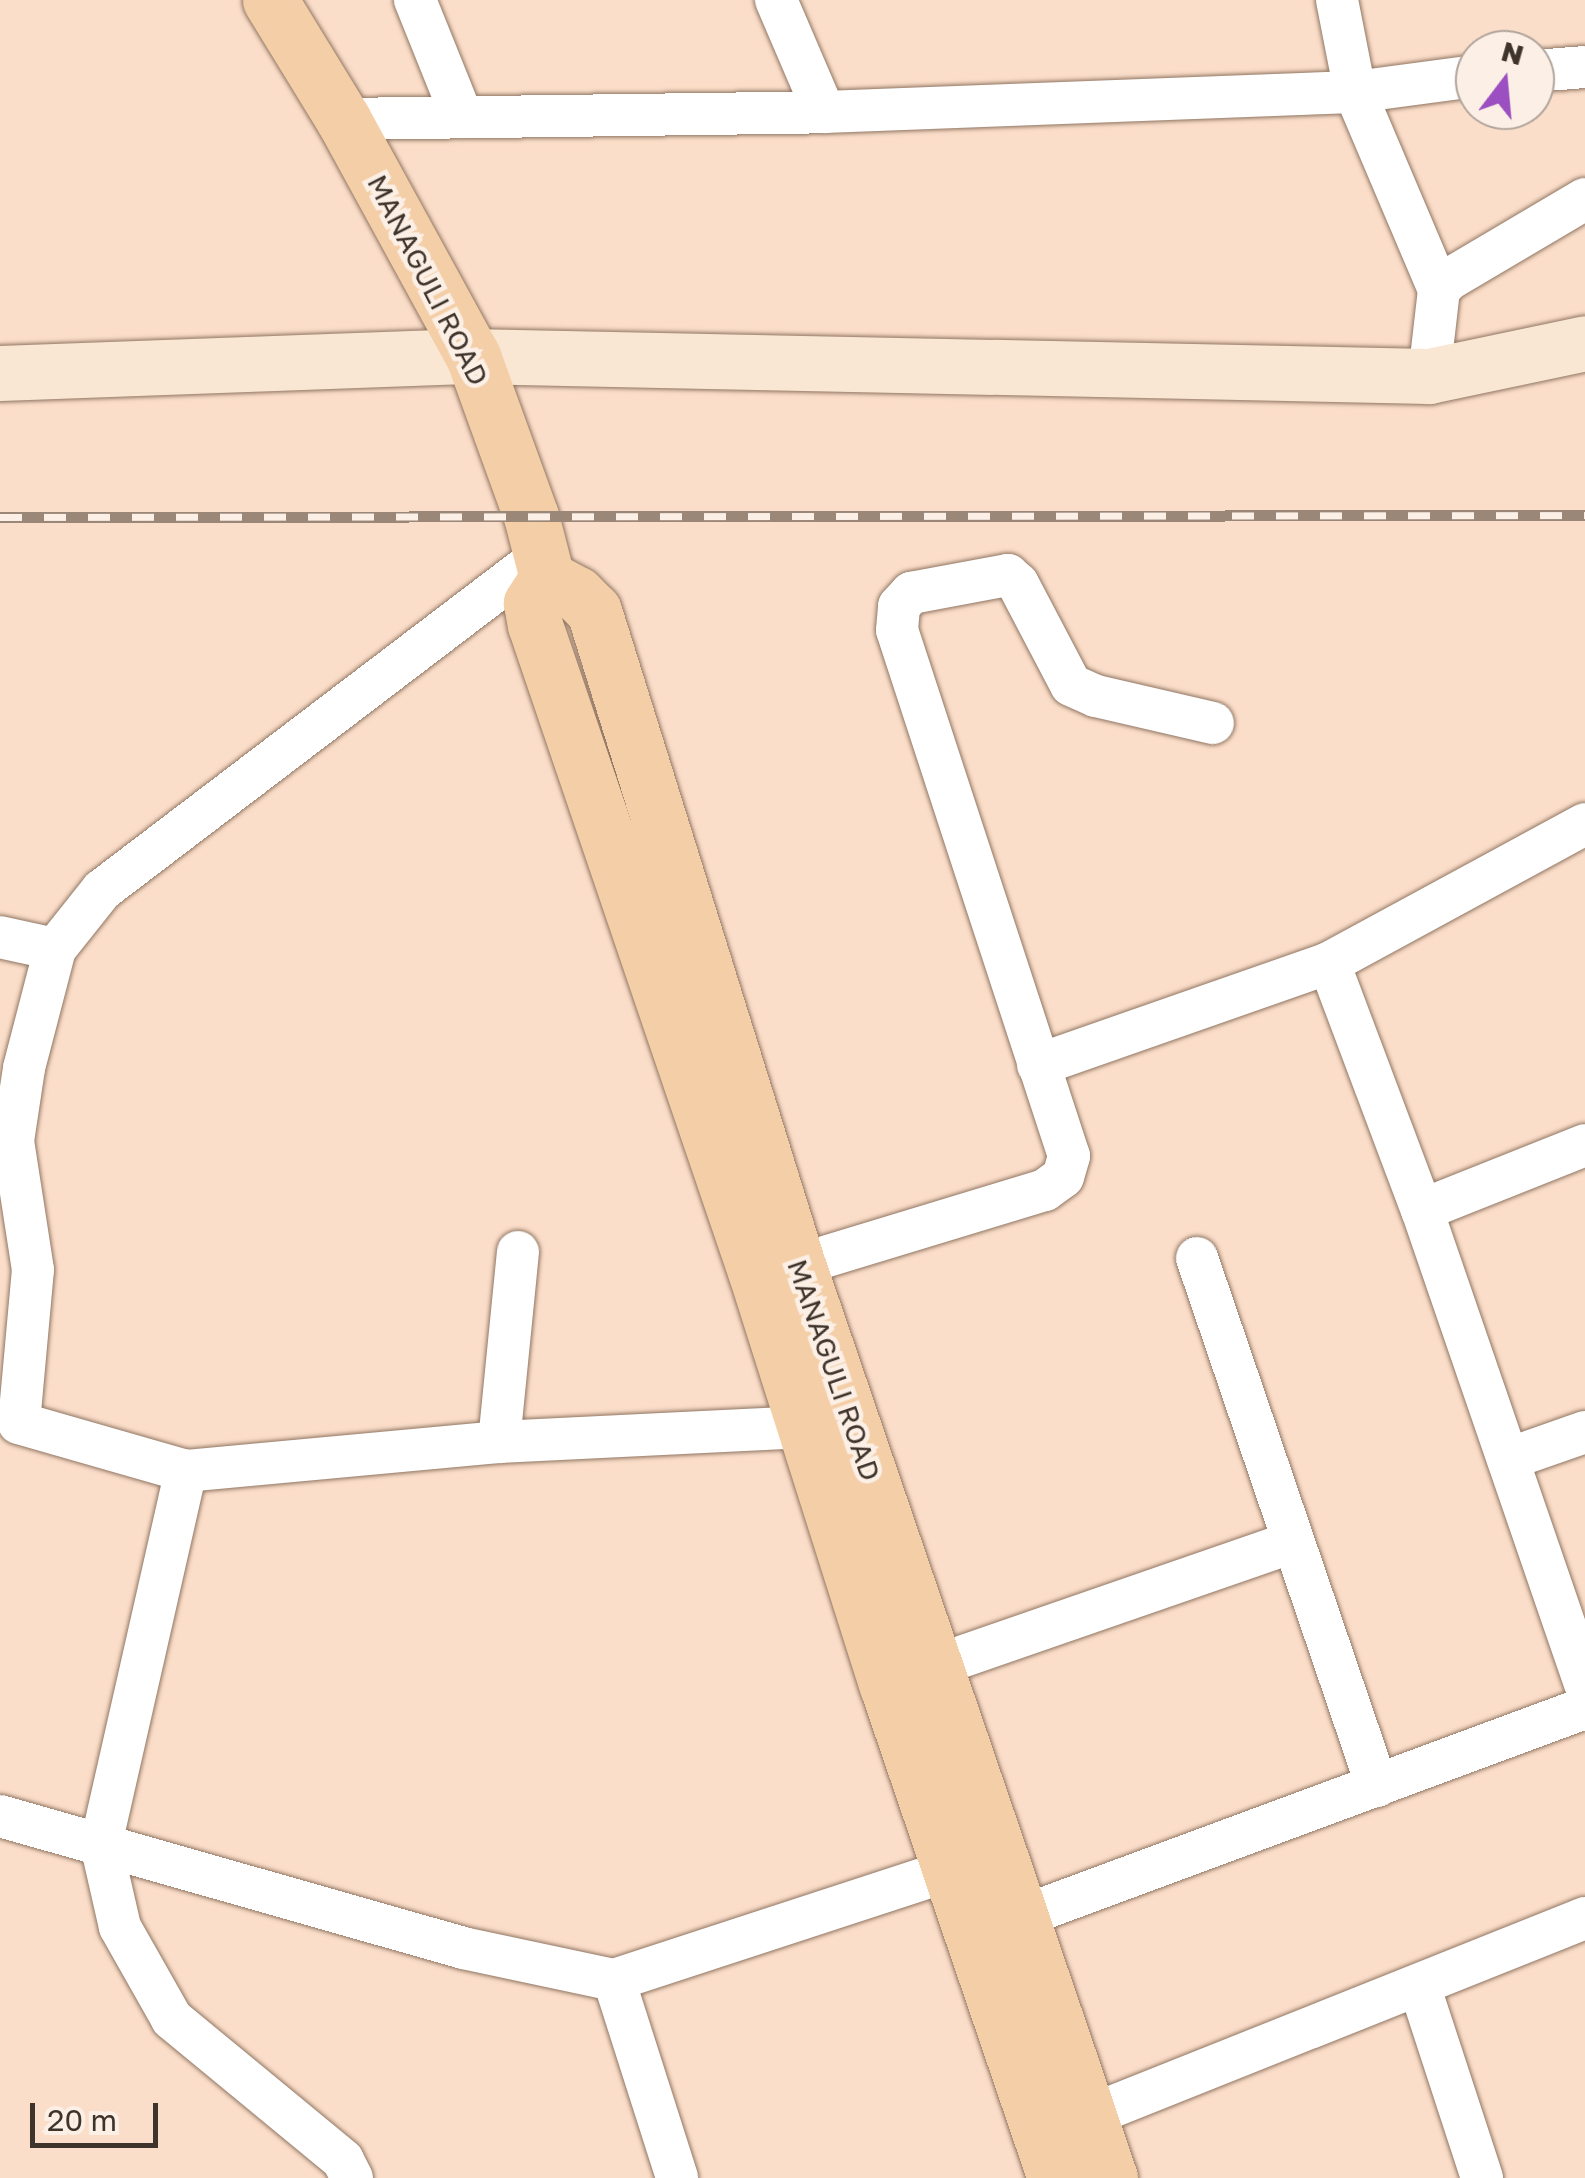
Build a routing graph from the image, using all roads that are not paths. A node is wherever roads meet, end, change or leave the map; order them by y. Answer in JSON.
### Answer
{"nodes":[{"id":1,"x":270,"y":0,"type":"edge"},
{"id":2,"x":414,"y":0,"type":"edge"},
{"id":3,"x":776,"y":0,"type":"edge"},
{"id":4,"x":1338,"y":0,"type":"edge"},
{"id":5,"x":1585,"y":67,"type":"edge"},
{"id":6,"x":1555,"y":69,"type":"edge"},
{"id":7,"x":1455,"y":79,"type":"edge"},
{"id":8,"x":1355,"y":92,"type":"junction"},
{"id":9,"x":824,"y":112,"type":"junction"},
{"id":10,"x":462,"y":117,"type":"junction"},
{"id":11,"x":343,"y":119,"type":"junction"},
{"id":12,"x":1585,"y":198,"type":"edge"},
{"id":13,"x":1439,"y":290,"type":"junction"},
{"id":14,"x":1585,"y":344,"type":"edge"},
{"id":15,"x":473,"y":356,"type":"junction"},
{"id":16,"x":0,"y":373,"type":"edge"},
{"id":17,"x":1428,"y":376,"type":"junction"},
{"id":18,"x":544,"y":567,"type":"junction"},
{"id":19,"x":1213,"y":724,"type":"dead end"},
{"id":20,"x":1585,"y":824,"type":"edge"},
{"id":21,"x":0,"y":937,"type":"edge"},
{"id":22,"x":55,"y":949,"type":"junction"},
{"id":23,"x":1330,"y":964,"type":"junction"},
{"id":24,"x":1038,"y":1065,"type":"junction"},
{"id":25,"x":1585,"y":1145,"type":"edge"},
{"id":26,"x":1422,"y":1210,"type":"junction"},
{"id":27,"x":518,"y":1252,"type":"dead end"},
{"id":28,"x":1196,"y":1258,"type":"dead end"},
{"id":29,"x":798,"y":1265,"type":"junction"},
{"id":30,"x":10,"y":1420,"type":"edge"},
{"id":31,"x":804,"y":1427,"type":"junction"},
{"id":32,"x":1585,"y":1432,"type":"edge"},
{"id":33,"x":499,"y":1442,"type":"junction"},
{"id":34,"x":1508,"y":1459,"type":"junction"},
{"id":35,"x":186,"y":1471,"type":"junction"},
{"id":36,"x":1293,"y":1542,"type":"junction"},
{"id":37,"x":932,"y":1668,"type":"junction"},
{"id":38,"x":1585,"y":1684,"type":"edge"},
{"id":39,"x":1585,"y":1708,"type":"edge"},
{"id":40,"x":1377,"y":1786,"type":"junction"},
{"id":41,"x":0,"y":1816,"type":"edge"},
{"id":42,"x":101,"y":1844,"type":"junction"},
{"id":43,"x":950,"y":1870,"type":"junction"},
{"id":44,"x":1018,"y":1918,"type":"junction"},
{"id":45,"x":1585,"y":1918,"type":"edge"},
{"id":46,"x":614,"y":1980,"type":"junction"},
{"id":47,"x":1419,"y":1985,"type":"junction"},
{"id":48,"x":1089,"y":2116,"type":"junction"},
{"id":49,"x":352,"y":2178,"type":"edge"},
{"id":50,"x":677,"y":2178,"type":"edge"},
{"id":51,"x":1055,"y":2178,"type":"edge"},
{"id":52,"x":1110,"y":2178,"type":"edge"},
{"id":53,"x":1482,"y":2178,"type":"edge"}],
"edges":[{"from":1,"to":11,"type":"main road","name":"MANAGULI ROAD"},
{"from":2,"to":10,"type":"street"},
{"from":3,"to":9,"type":"street"},
{"from":4,"to":8,"type":"street"},
{"from":5,"to":6,"type":"street"},
{"from":7,"to":8,"type":"street"},
{"from":8,"to":9,"type":"street"},
{"from":8,"to":13,"type":"street"},
{"from":9,"to":10,"type":"street"},
{"from":10,"to":11,"type":"street"},
{"from":11,"to":15,"type":"main road","name":"MANAGULI ROAD"},
{"from":12,"to":13,"type":"street"},
{"from":13,"to":17,"type":"street"},
{"from":14,"to":17,"type":"street"},
{"from":15,"to":16,"type":"street"},
{"from":15,"to":17,"type":"street"},
{"from":15,"to":18,"type":"main road","name":"MANAGULI ROAD"},
{"from":18,"to":22,"type":"street"},
{"from":18,"to":29,"type":"main road","name":"MANAGULI ROAD"},
{"from":18,"to":31,"type":"main road","name":"MANAGULI ROAD"},
{"from":19,"to":24,"type":"street"},
{"from":20,"to":23,"type":"street"},
{"from":21,"to":22,"type":"street"},
{"from":22,"to":30,"type":"street"},
{"from":23,"to":24,"type":"street"},
{"from":23,"to":26,"type":"street"},
{"from":24,"to":29,"type":"street"},
{"from":25,"to":26,"type":"street"},
{"from":26,"to":34,"type":"street"},
{"from":27,"to":33,"type":"street"},
{"from":28,"to":36,"type":"street"},
{"from":29,"to":37,"type":"main road","name":"MANAGULI ROAD"},
{"from":30,"to":35,"type":"street"},
{"from":31,"to":33,"type":"street"},
{"from":31,"to":43,"type":"main road","name":"MANAGULI ROAD"},
{"from":32,"to":34,"type":"street"},
{"from":33,"to":35,"type":"street"},
{"from":34,"to":38,"type":"street"},
{"from":35,"to":42,"type":"street"},
{"from":36,"to":37,"type":"street"},
{"from":36,"to":40,"type":"street"},
{"from":37,"to":44,"type":"main road","name":"MANAGULI ROAD"},
{"from":39,"to":40,"type":"street"},
{"from":40,"to":44,"type":"street"},
{"from":41,"to":42,"type":"street"},
{"from":42,"to":46,"type":"street"},
{"from":42,"to":49,"type":"street"},
{"from":43,"to":46,"type":"street"},
{"from":43,"to":51,"type":"main road","name":"MANAGULI ROAD"},
{"from":44,"to":48,"type":"main road","name":"MANAGULI ROAD"},
{"from":45,"to":47,"type":"street"},
{"from":46,"to":50,"type":"street"},
{"from":47,"to":48,"type":"street"},
{"from":47,"to":53,"type":"street"},
{"from":48,"to":52,"type":"main road","name":"MANAGULI ROAD"}]}
